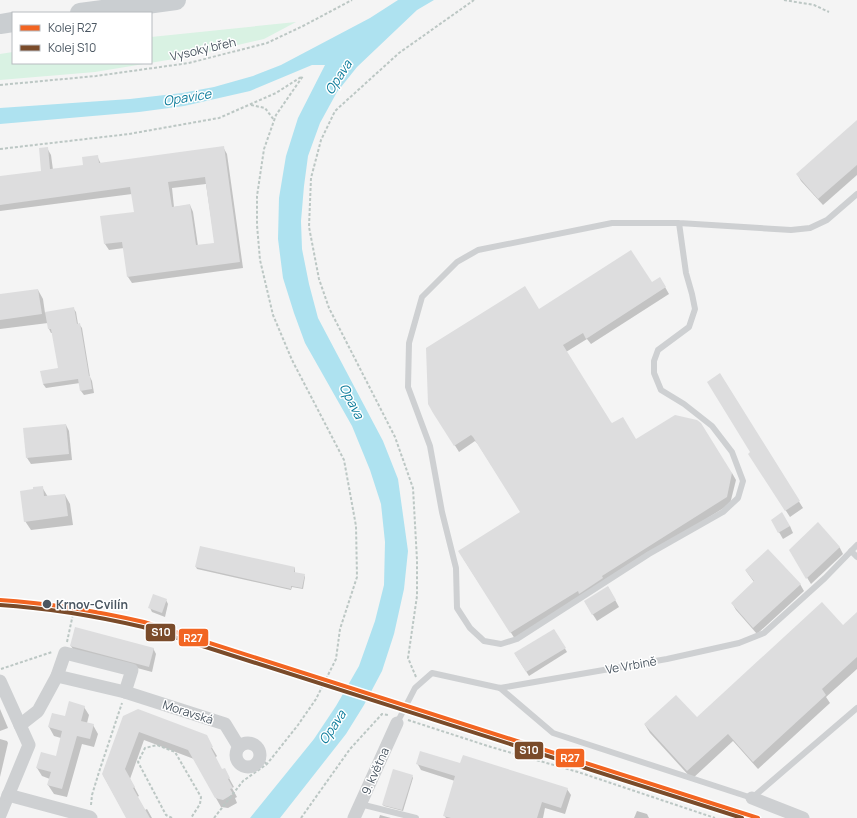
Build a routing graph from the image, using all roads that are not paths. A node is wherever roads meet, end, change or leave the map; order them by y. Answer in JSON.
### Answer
{"nodes":[{"id":1,"x":176,"y":0,"type":"edge"},
{"id":2,"x":87,"y":12,"type":"edge"},
{"id":3,"x":12,"y":22,"type":"edge"},
{"id":4,"x":0,"y":24,"type":"edge"},
{"id":5,"x":857,"y":194,"type":"edge"},
{"id":6,"x":679,"y":223,"type":"junction"},
{"id":7,"x":857,"y":545,"type":"edge"},
{"id":8,"x":851,"y":551,"type":"junction"},
{"id":9,"x":857,"y":557,"type":"edge"},
{"id":10,"x":57,"y":676,"type":"junction"},
{"id":11,"x":0,"y":681,"type":"edge"},
{"id":12,"x":500,"y":688,"type":"junction"},
{"id":13,"x":125,"y":692,"type":"junction"},
{"id":14,"x":857,"y":708,"type":"edge"},
{"id":15,"x":398,"y":720,"type":"joint"},
{"id":16,"x":20,"y":725,"type":"junction"},
{"id":17,"x":239,"y":747,"type":"junction"},
{"id":18,"x":8,"y":795,"type":"junction"},
{"id":19,"x":752,"y":798,"type":"junction"},
{"id":20,"x":360,"y":804,"type":"junction"},
{"id":21,"x":0,"y":816,"type":"edge"},
{"id":22,"x":90,"y":817,"type":"edge"},
{"id":23,"x":354,"y":818,"type":"edge"},
{"id":24,"x":416,"y":818,"type":"edge"},
{"id":25,"x":803,"y":818,"type":"edge"}],
"edges":[{"from":1,"to":2,"type":"main road"},
{"from":3,"to":4,"type":"main road"},
{"from":5,"to":6,"type":"lane"},
{"from":6,"to":6,"type":"lane"},
{"from":7,"to":8,"type":"lane","name":"Ve Vrbině"},
{"from":8,"to":9,"type":"lane"},
{"from":8,"to":12,"type":"lane","name":"Ve Vrbině"},
{"from":10,"to":13,"type":"street","name":"Moravská"},
{"from":10,"to":13,"type":"street"},
{"from":10,"to":16,"type":"street"},
{"from":11,"to":16,"type":"street"},
{"from":12,"to":15,"type":"lane","name":"Ve Vrbině"},
{"from":12,"to":19,"type":"lane"},
{"from":13,"to":17,"type":"street","name":"Moravská"},
{"from":14,"to":19,"type":"lane"},
{"from":15,"to":20,"type":"street","name":"9. května"},
{"from":16,"to":18,"type":"street"},
{"from":17,"to":17,"type":"street","name":"Moravská"},
{"from":18,"to":21,"type":"street"},
{"from":18,"to":22,"type":"street"},
{"from":19,"to":25,"type":"street"},
{"from":20,"to":23,"type":"street","name":"9. května"},
{"from":20,"to":24,"type":"lane"}]}
